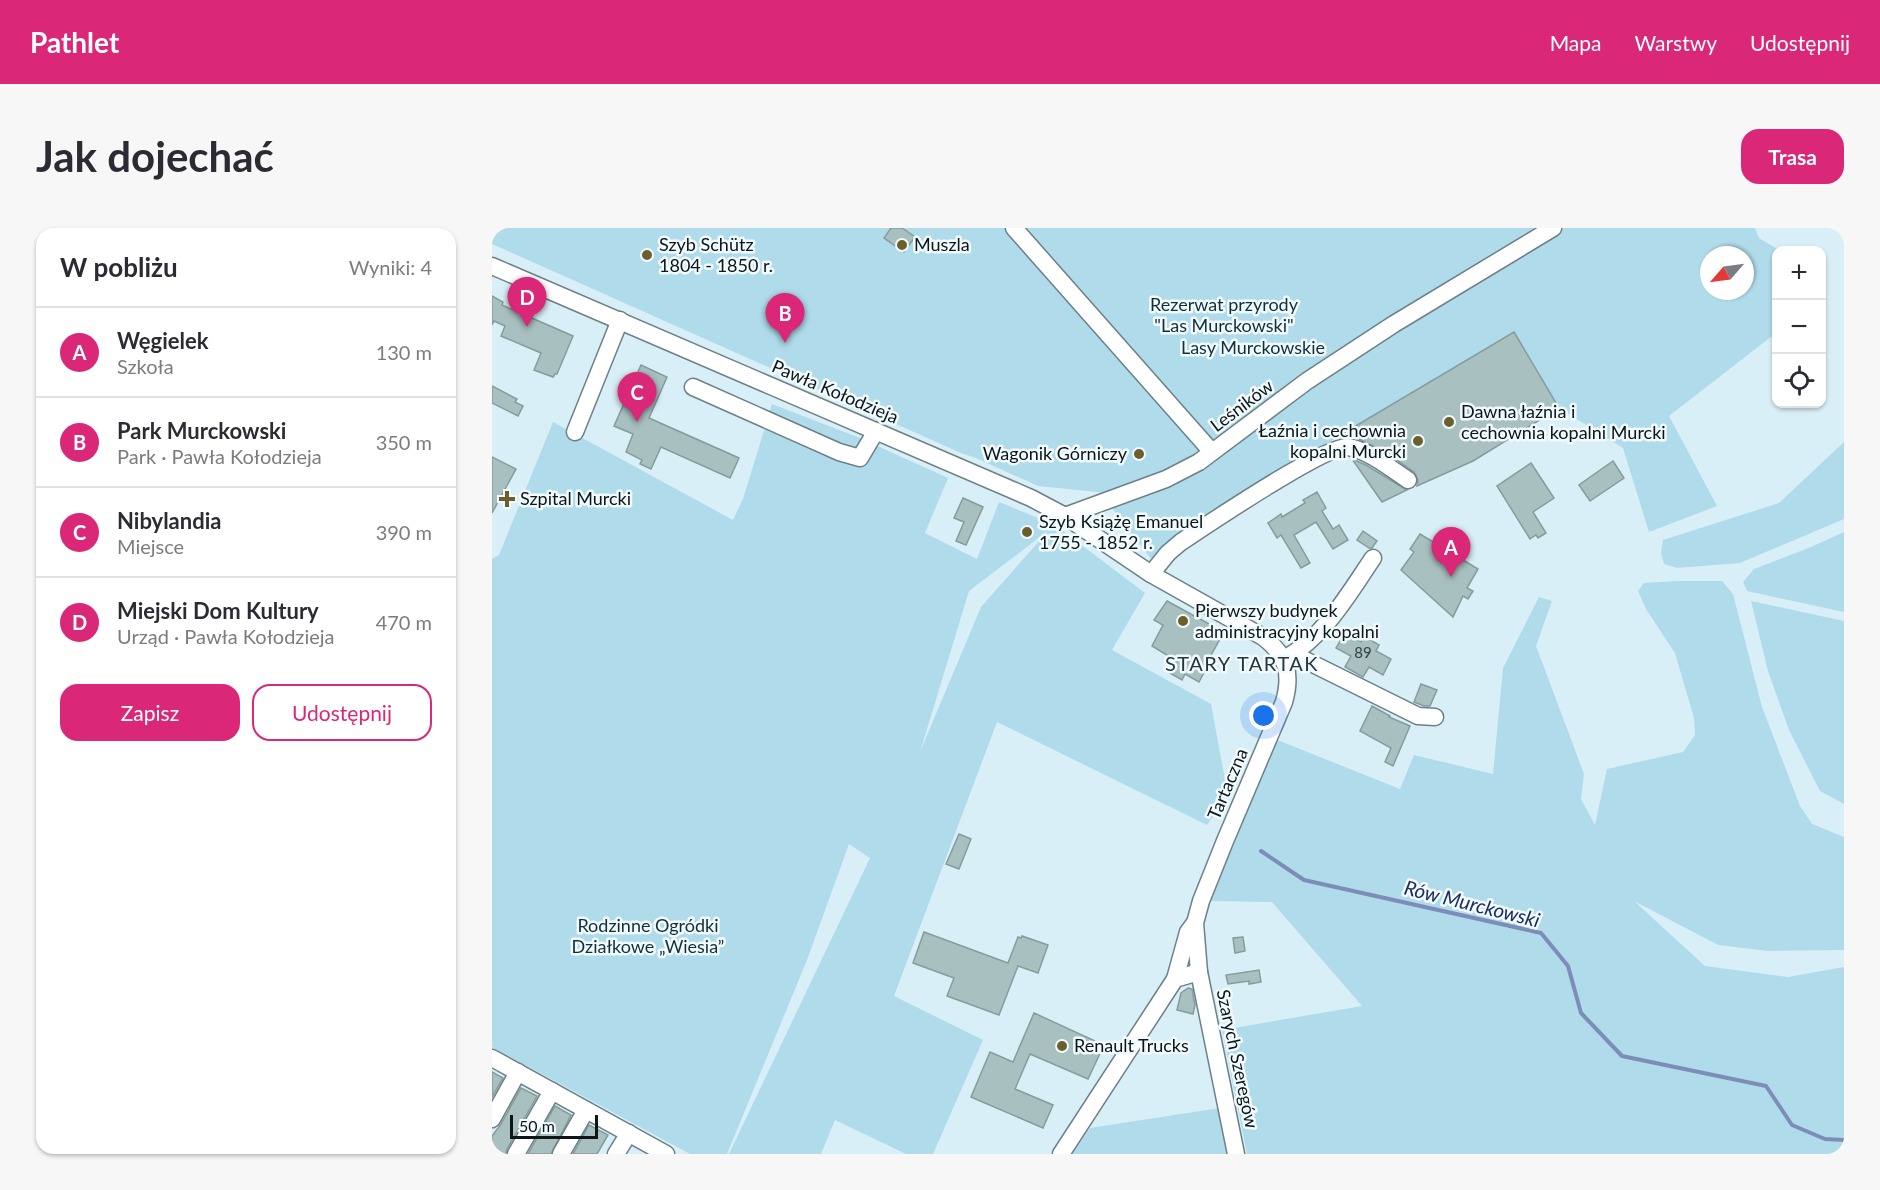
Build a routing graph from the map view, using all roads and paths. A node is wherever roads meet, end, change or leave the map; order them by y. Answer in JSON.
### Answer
{"nodes":[{"id":1,"x":1014,"y":228,"type":"edge"},
{"id":2,"x":1553,"y":228,"type":"edge"},
{"id":3,"x":492,"y":266,"type":"edge"},
{"id":4,"x":620,"y":320,"type":"junction"},
{"id":5,"x":693,"y":387,"type":"dead end"},
{"id":6,"x":876,"y":431,"type":"junction"},
{"id":7,"x":576,"y":432,"type":"dead end"},
{"id":8,"x":1212,"y":452,"type":"junction"},
{"id":9,"x":1408,"y":480,"type":"dead end"},
{"id":10,"x":1065,"y":516,"type":"junction"},
{"id":11,"x":1373,"y":558,"type":"dead end"},
{"id":12,"x":1151,"y":574,"type":"junction"},
{"id":13,"x":1283,"y":659,"type":"junction"},
{"id":14,"x":1435,"y":717,"type":"dead end"},
{"id":15,"x":1195,"y":923,"type":"junction"},
{"id":16,"x":1199,"y":972,"type":"junction"},
{"id":17,"x":1175,"y":979,"type":"junction"},
{"id":18,"x":492,"y":1058,"type":"edge"},
{"id":19,"x":518,"y":1072,"type":"junction"},
{"id":20,"x":552,"y":1091,"type":"junction"},
{"id":21,"x":586,"y":1110,"type":"junction"},
{"id":22,"x":494,"y":1113,"type":"edge"},
{"id":23,"x":628,"y":1133,"type":"junction"},
{"id":24,"x":516,"y":1154,"type":"edge"},
{"id":25,"x":561,"y":1154,"type":"edge"},
{"id":26,"x":616,"y":1154,"type":"edge"},
{"id":27,"x":666,"y":1154,"type":"edge"},
{"id":28,"x":1061,"y":1154,"type":"edge"},
{"id":29,"x":1236,"y":1154,"type":"edge"}],
"edges":[{"from":1,"to":8,"type":"street"},
{"from":2,"to":8,"type":"street","name":"Leśników"},
{"from":3,"to":4,"type":"street","name":"Pawła Kołodzieja"},
{"from":4,"to":6,"type":"street","name":"Pawła Kołodzieja"},
{"from":4,"to":7,"type":"street"},
{"from":5,"to":6,"type":"street"},
{"from":6,"to":10,"type":"street","name":"Pawła Kołodzieja"},
{"from":8,"to":10,"type":"street","name":"Leśników"},
{"from":9,"to":12,"type":"street"},
{"from":10,"to":12,"type":"street","name":"Pawła Kołodzieja"},
{"from":11,"to":13,"type":"street"},
{"from":12,"to":13,"type":"street","name":"Pawła Kołodzieja"},
{"from":13,"to":14,"type":"street"},
{"from":13,"to":15,"type":"street","name":"Tartaczna"},
{"from":15,"to":16,"type":"street","name":"Tartaczna"},
{"from":15,"to":17,"type":"street","name":"Tartaczna"},
{"from":16,"to":17,"type":"street"},
{"from":16,"to":29,"type":"street","name":"Szarych Szeregów"},
{"from":17,"to":28,"type":"street","name":"Tartaczna"},
{"from":18,"to":19,"type":"street"},
{"from":19,"to":20,"type":"street"},
{"from":19,"to":22,"type":"street"},
{"from":20,"to":21,"type":"street"},
{"from":20,"to":24,"type":"street"},
{"from":21,"to":23,"type":"street"},
{"from":21,"to":25,"type":"street"},
{"from":23,"to":26,"type":"street"},
{"from":23,"to":27,"type":"street"}]}
